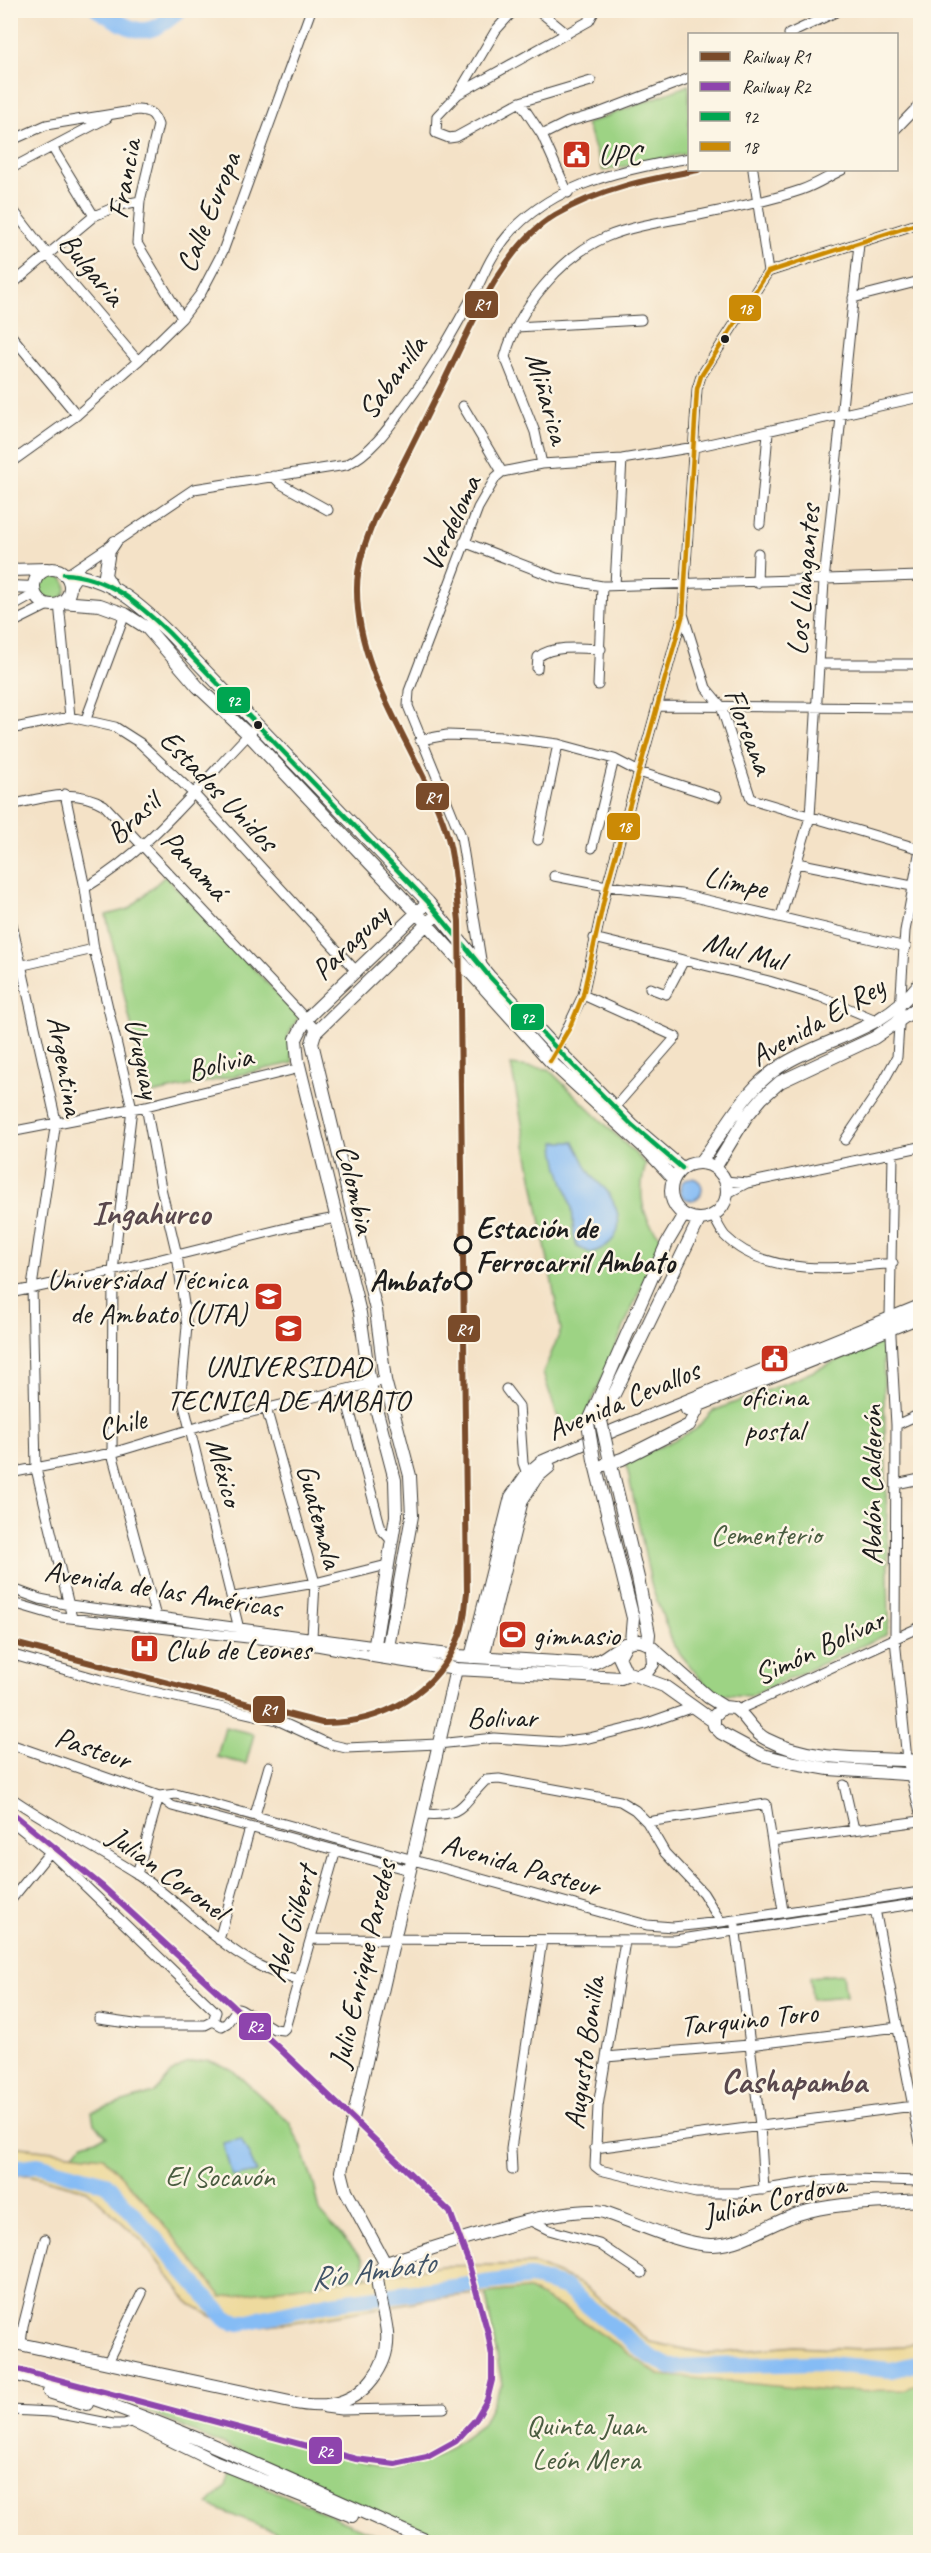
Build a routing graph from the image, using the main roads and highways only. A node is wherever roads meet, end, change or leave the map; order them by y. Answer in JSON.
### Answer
{"nodes":[{"id":1,"x":115,"y":542,"type":"road end"},
{"id":2,"x":51,"y":569,"type":"junction"},
{"id":3,"x":10,"y":570,"type":"edge"},
{"id":4,"x":70,"y":575,"type":"junction"},
{"id":5,"x":10,"y":587,"type":"edge"},
{"id":6,"x":112,"y":587,"type":"junction"},
{"id":7,"x":35,"y":591,"type":"junction"},
{"id":8,"x":57,"y":603,"type":"junction"},
{"id":9,"x":428,"y":902,"type":"junction"},
{"id":10,"x":417,"y":913,"type":"junction"},
{"id":11,"x":439,"y":915,"type":"junction"},
{"id":12,"x":429,"y":926,"type":"junction"},
{"id":13,"x":921,"y":983,"type":"edge"},
{"id":14,"x":921,"y":1006,"type":"edge"},
{"id":15,"x":306,"y":1019,"type":"joint"},
{"id":16,"x":317,"y":1031,"type":"joint"},
{"id":17,"x":700,"y":1163,"type":"junction"},
{"id":18,"x":682,"y":1168,"type":"junction"},
{"id":19,"x":715,"y":1168,"type":"junction"},
{"id":20,"x":673,"y":1178,"type":"junction"},
{"id":21,"x":683,"y":1216,"type":"junction"},
{"id":22,"x":699,"y":1220,"type":"junction"},
{"id":23,"x":921,"y":1306,"type":"edge"},
{"id":24,"x":921,"y":1317,"type":"edge"},
{"id":25,"x":890,"y":1323,"type":"junction"},
{"id":26,"x":700,"y":1405,"type":"junction"},
{"id":27,"x":600,"y":1408,"type":"junction"},
{"id":28,"x":594,"y":1422,"type":"junction"},
{"id":29,"x":610,"y":1460,"type":"junction"},
{"id":30,"x":596,"y":1463,"type":"junction"},
{"id":31,"x":506,"y":1539,"type":"junction"},
{"id":32,"x":635,"y":1566,"type":"junction"},
{"id":33,"x":622,"y":1569,"type":"junction"},
{"id":34,"x":629,"y":1642,"type":"junction"},
{"id":35,"x":650,"y":1647,"type":"junction"},
{"id":36,"x":381,"y":1652,"type":"junction"},
{"id":37,"x":463,"y":1661,"type":"junction"},
{"id":38,"x":634,"y":1675,"type":"junction"},
{"id":39,"x":724,"y":1707,"type":"junction"},
{"id":40,"x":739,"y":1712,"type":"junction"},
{"id":41,"x":714,"y":1721,"type":"junction"},
{"id":42,"x":728,"y":1735,"type":"junction"},
{"id":43,"x":921,"y":1761,"type":"edge"},
{"id":44,"x":915,"y":1774,"type":"edge"},
{"id":45,"x":921,"y":2200,"type":"edge"},
{"id":46,"x":385,"y":2263,"type":"junction"},
{"id":47,"x":16,"y":2343,"type":"edge"},
{"id":48,"x":10,"y":2373,"type":"edge"},
{"id":49,"x":10,"y":2382,"type":"edge"},
{"id":50,"x":136,"y":2418,"type":"junction"},
{"id":51,"x":410,"y":2542,"type":"edge"},
{"id":52,"x":430,"y":2542,"type":"edge"}],
"edges":[{"from":1,"to":6,"type":"main road"},
{"from":2,"to":3,"type":"main road"},
{"from":2,"to":4,"type":"main road"},
{"from":2,"to":7,"type":"main road"},
{"from":4,"to":6,"type":"main road"},
{"from":4,"to":8,"type":"main road"},
{"from":5,"to":7,"type":"main road"},
{"from":6,"to":9,"type":"main road"},
{"from":7,"to":8,"type":"main road"},
{"from":8,"to":10,"type":"main road"},
{"from":9,"to":10,"type":"main road","name":"Paraguay"},
{"from":9,"to":11,"type":"main road"},
{"from":10,"to":12,"type":"main road"},
{"from":10,"to":15,"type":"main road","name":"Paraguay"},
{"from":11,"to":12,"type":"main road","name":"Paraguay"},
{"from":11,"to":18,"type":"main road"},
{"from":12,"to":16,"type":"main road","name":"Paraguay"},
{"from":12,"to":20,"type":"main road"},
{"from":13,"to":17,"type":"main road","name":"Avenida El Rey"},
{"from":14,"to":19,"type":"main road","name":"Avenida El Rey"},
{"from":15,"to":36,"type":"main road","name":"Colombia"},
{"from":16,"to":36,"type":"main road","name":"Colombia"},
{"from":17,"to":18,"type":"main road"},
{"from":17,"to":19,"type":"main road"},
{"from":18,"to":20,"type":"main road"},
{"from":19,"to":22,"type":"main road"},
{"from":20,"to":21,"type":"main road"},
{"from":21,"to":22,"type":"main road"},
{"from":21,"to":27,"type":"main road"},
{"from":22,"to":27,"type":"main road"},
{"from":23,"to":25,"type":"main road","name":"Avenida Cevallos"},
{"from":24,"to":25,"type":"main road","name":"Avenida Cevallos"},
{"from":25,"to":26,"type":"main road","name":"Avenida Cevallos"},
{"from":25,"to":31,"type":"main road","name":"Avenida Cevallos"},
{"from":26,"to":29,"type":"main road"},
{"from":26,"to":31,"type":"main road","name":"Avenida Cevallos"},
{"from":27,"to":28,"type":"main road"},
{"from":28,"to":29,"type":"main road","bridge":true},
{"from":28,"to":30,"type":"main road","bridge":true},
{"from":29,"to":30,"type":"main road"},
{"from":29,"to":32,"type":"main road"},
{"from":30,"to":33,"type":"main road"},
{"from":31,"to":37,"type":"main road","name":"Avenida Cevallos"},
{"from":32,"to":33,"type":"main road"},
{"from":32,"to":35,"type":"main road"},
{"from":33,"to":34,"type":"main road"},
{"from":34,"to":35,"type":"main road"},
{"from":34,"to":37,"type":"main road","name":"Avenida de las Américas"},
{"from":34,"to":38,"type":"main road"},
{"from":35,"to":38,"type":"main road"},
{"from":35,"to":39,"type":"main road"},
{"from":36,"to":37,"type":"main road","name":"Avenida de las Américas"},
{"from":37,"to":38,"type":"main road","name":"Avenida de las Américas"},
{"from":37,"to":46,"type":"main road","name":"Julio Enrique Paredes"},
{"from":38,"to":41,"type":"main road"},
{"from":39,"to":40,"type":"main road"},
{"from":39,"to":41,"type":"main road"},
{"from":40,"to":42,"type":"main road"},
{"from":40,"to":43,"type":"main road"},
{"from":41,"to":42,"type":"main road"},
{"from":42,"to":44,"type":"main road"},
{"from":45,"to":46,"type":"main road","name":"Julián Cordova"},
{"from":46,"to":47,"type":"main road"},
{"from":48,"to":50,"type":"main road"},
{"from":49,"to":50,"type":"main road"},
{"from":50,"to":51,"type":"main road"},
{"from":50,"to":52,"type":"main road"}]}
